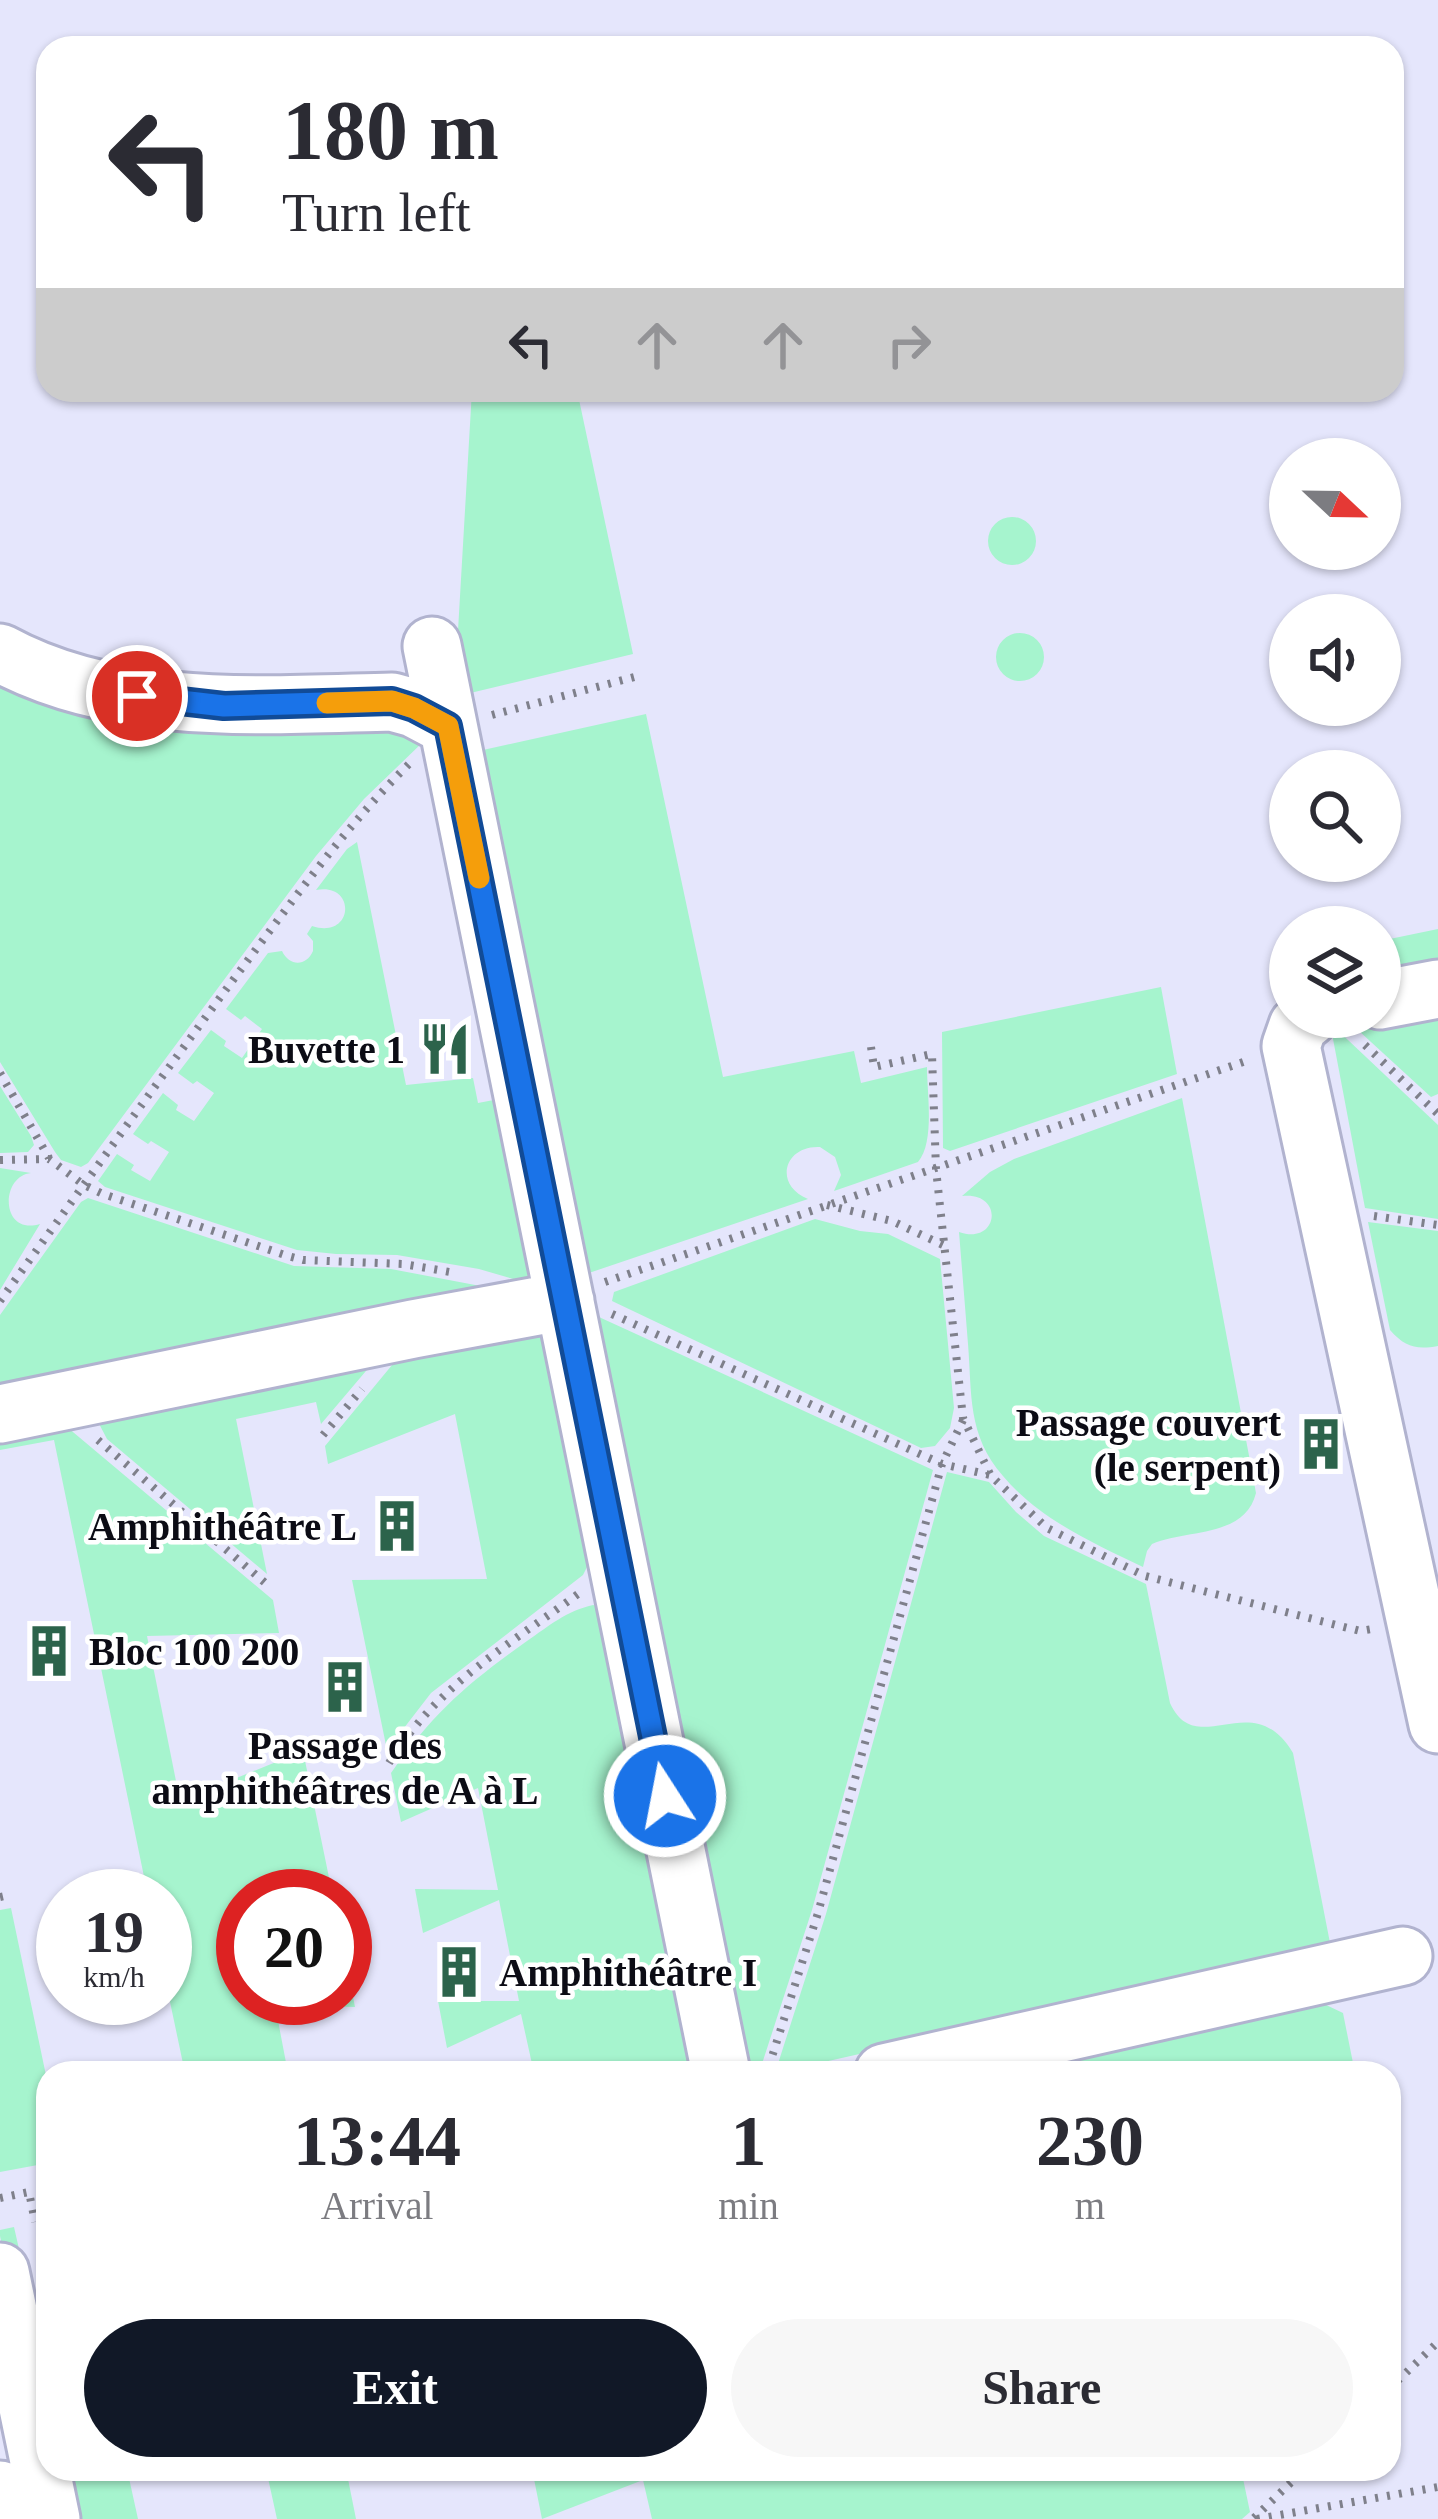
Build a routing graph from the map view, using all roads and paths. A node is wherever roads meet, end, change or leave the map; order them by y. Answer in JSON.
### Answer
{"nodes":[{"id":1,"x":432,"y":646,"type":"dead end"},
{"id":2,"x":0,"y":652,"type":"edge"},
{"id":3,"x":638,"y":676,"type":"dead end"},
{"id":4,"x":448,"y":726,"type":"junction"},
{"id":5,"x":1438,"y":989,"type":"edge"},
{"id":6,"x":1401,"y":1001,"type":"edge"},
{"id":7,"x":1296,"y":1038,"type":"edge"},
{"id":8,"x":1335,"y":1038,"type":"edge"},
{"id":9,"x":1349,"y":1038,"type":"edge"},
{"id":10,"x":871,"y":1047,"type":"dead end"},
{"id":11,"x":0,"y":1073,"type":"edge"},
{"id":12,"x":1438,"y":1114,"type":"edge"},
{"id":13,"x":50,"y":1159,"type":"junction"},
{"id":14,"x":0,"y":1160,"type":"edge"},
{"id":15,"x":936,"y":1169,"type":"junction"},
{"id":16,"x":84,"y":1185,"type":"junction"},
{"id":17,"x":827,"y":1205,"type":"junction"},
{"id":18,"x":944,"y":1246,"type":"junction"},
{"id":19,"x":469,"y":1276,"type":"dead end"},
{"id":20,"x":589,"y":1298,"type":"junction"},
{"id":21,"x":0,"y":1301,"type":"edge"},
{"id":22,"x":75,"y":1399,"type":"junction"},
{"id":23,"x":0,"y":1414,"type":"edge"},
{"id":24,"x":964,"y":1418,"type":"junction"},
{"id":25,"x":942,"y":1464,"type":"junction"},
{"id":26,"x":991,"y":1476,"type":"junction"},
{"id":27,"x":618,"y":1565,"type":"junction"},
{"id":28,"x":270,"y":1587,"type":"dead end"},
{"id":29,"x":1360,"y":1631,"type":"dead end"},
{"id":30,"x":1438,"y":1724,"type":"edge"},
{"id":31,"x":389,"y":1763,"type":"dead end"},
{"id":32,"x":1403,"y":1956,"type":"dead end"},
{"id":33,"x":719,"y":2061,"type":"edge"},
{"id":34,"x":770,"y":2061,"type":"edge"},
{"id":35,"x":937,"y":2061,"type":"edge"},
{"id":36,"x":0,"y":2198,"type":"edge"},
{"id":37,"x":35,"y":2222,"type":"dead end"},
{"id":38,"x":0,"y":2272,"type":"edge"},
{"id":39,"x":1438,"y":2342,"type":"edge"},
{"id":40,"x":1401,"y":2377,"type":"edge"},
{"id":41,"x":36,"y":2446,"type":"edge"},
{"id":42,"x":43,"y":2481,"type":"edge"},
{"id":43,"x":1293,"y":2481,"type":"edge"},
{"id":44,"x":1438,"y":2487,"type":"edge"},
{"id":45,"x":0,"y":2490,"type":"edge"},
{"id":46,"x":6,"y":2519,"type":"edge"},
{"id":47,"x":51,"y":2519,"type":"edge"},
{"id":48,"x":1255,"y":2519,"type":"edge"}],
"edges":[{"from":1,"to":4,"type":"lane"},
{"from":2,"to":4,"type":"lane"},
{"from":3,"to":4,"type":"path"},
{"from":4,"to":16,"type":"path"},
{"from":4,"to":20,"type":"lane"},
{"from":5,"to":6,"type":"lane"},
{"from":7,"to":15,"type":"path"},
{"from":8,"to":30,"type":"lane"},
{"from":9,"to":12,"type":"path"},
{"from":10,"to":15,"type":"path"},
{"from":11,"to":13,"type":"path"},
{"from":13,"to":14,"type":"path"},
{"from":13,"to":16,"type":"path"},
{"from":15,"to":17,"type":"path"},
{"from":15,"to":18,"type":"path"},
{"from":16,"to":19,"type":"path"},
{"from":16,"to":21,"type":"path"},
{"from":17,"to":18,"type":"path"},
{"from":17,"to":20,"type":"path"},
{"from":18,"to":24,"type":"path"},
{"from":20,"to":22,"type":"lane"},
{"from":20,"to":25,"type":"path"},
{"from":20,"to":27,"type":"lane"},
{"from":22,"to":23,"type":"lane"},
{"from":22,"to":28,"type":"path"},
{"from":24,"to":25,"type":"path"},
{"from":24,"to":26,"type":"path"},
{"from":25,"to":26,"type":"path"},
{"from":25,"to":34,"type":"path"},
{"from":26,"to":29,"type":"path"},
{"from":27,"to":31,"type":"path"},
{"from":27,"to":33,"type":"lane"},
{"from":32,"to":35,"type":"lane"},
{"from":36,"to":37,"type":"path"},
{"from":38,"to":41,"type":"lane"},
{"from":39,"to":40,"type":"path"},
{"from":42,"to":47,"type":"lane"},
{"from":43,"to":48,"type":"path"},
{"from":44,"to":48,"type":"path"},
{"from":45,"to":46,"type":"lane"}]}
